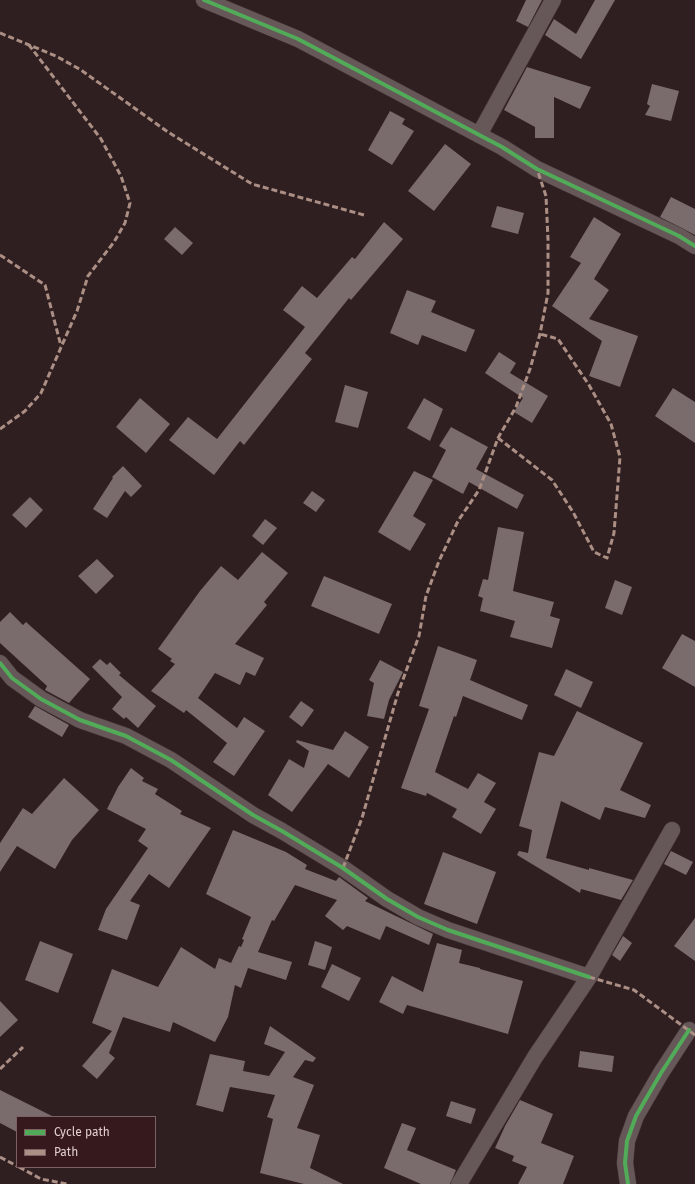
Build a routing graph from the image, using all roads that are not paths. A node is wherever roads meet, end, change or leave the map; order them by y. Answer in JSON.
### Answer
{"nodes":[{"id":1,"x":204,"y":0,"type":"edge"},
{"id":2,"x":553,"y":0,"type":"edge"},
{"id":3,"x":479,"y":135,"type":"junction"},
{"id":4,"x":695,"y":246,"type":"edge"},
{"id":5,"x":0,"y":663,"type":"edge"},
{"id":6,"x":672,"y":830,"type":"dead end"},
{"id":7,"x":589,"y":976,"type":"junction"},
{"id":8,"x":689,"y":1030,"type":"dead end"},
{"id":9,"x":459,"y":1184,"type":"edge"},
{"id":10,"x":628,"y":1184,"type":"edge"}],
"edges":[{"from":1,"to":3,"type":"street"},
{"from":2,"to":3,"type":"street"},
{"from":3,"to":4,"type":"street"},
{"from":5,"to":7,"type":"street"},
{"from":6,"to":7,"type":"street"},
{"from":7,"to":9,"type":"street"},
{"from":8,"to":10,"type":"street"}]}
